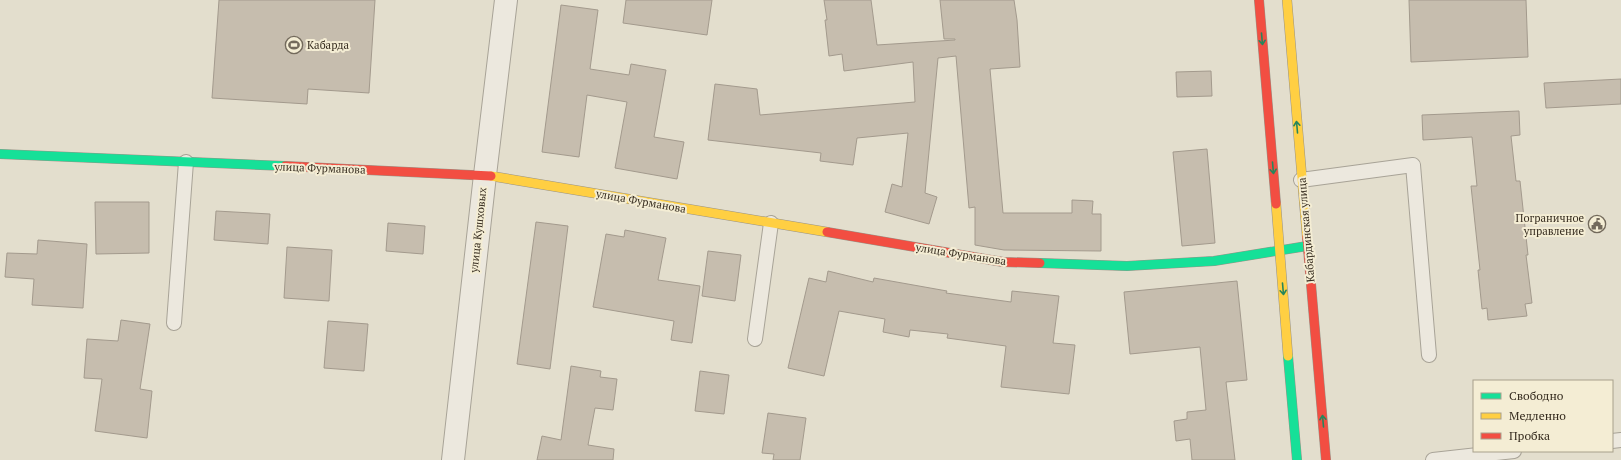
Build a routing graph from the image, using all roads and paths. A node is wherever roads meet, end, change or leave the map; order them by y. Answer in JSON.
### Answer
{"nodes":[{"id":1,"x":506,"y":0,"type":"edge"},
{"id":2,"x":1259,"y":0,"type":"edge"},
{"id":3,"x":1287,"y":0,"type":"edge"},
{"id":4,"x":0,"y":154,"type":"edge"},
{"id":5,"x":186,"y":162,"type":"junction"},
{"id":6,"x":485,"y":175,"type":"junction"},
{"id":7,"x":1301,"y":180,"type":"junction"},
{"id":8,"x":771,"y":223,"type":"junction"},
{"id":9,"x":1307,"y":246,"type":"junction"},
{"id":10,"x":1279,"y":250,"type":"junction"},
{"id":11,"x":174,"y":323,"type":"dead end"},
{"id":12,"x":755,"y":339,"type":"dead end"},
{"id":13,"x":1429,"y":355,"type":"dead end"},
{"id":14,"x":1506,"y":452,"type":"edge"},
{"id":15,"x":1449,"y":459,"type":"edge"},
{"id":16,"x":452,"y":460,"type":"edge"},
{"id":17,"x":1297,"y":460,"type":"edge"},
{"id":18,"x":1326,"y":460,"type":"edge"},
{"id":19,"x":1433,"y":460,"type":"edge"}],
"edges":[{"from":1,"to":6,"type":"street","name":"улица Кушховых"},
{"from":2,"to":10,"type":"street","one_way":true},
{"from":7,"to":3,"type":"street","name":"Кабардинская улица","one_way":true},
{"from":4,"to":5,"type":"street","name":"улица Фурманова"},
{"from":5,"to":6,"type":"street","name":"улица Фурманова"},
{"from":5,"to":11,"type":"lane"},
{"from":6,"to":8,"type":"street","name":"улица Фурманова"},
{"from":6,"to":16,"type":"street","name":"улица Кушховых"},
{"from":7,"to":9,"type":"street","name":"Кабардинская улица"},
{"from":7,"to":13,"type":"lane"},
{"from":8,"to":10,"type":"street","name":"улица Фурманова"},
{"from":8,"to":12,"type":"lane"},
{"from":9,"to":10,"type":"street","name":"улица Фурманова"},
{"from":18,"to":9,"type":"street","name":"Кабардинская улица","one_way":true},
{"from":10,"to":17,"type":"street","one_way":true},
{"from":14,"to":15,"type":"lane"},
{"from":15,"to":19,"type":"lane"}]}
